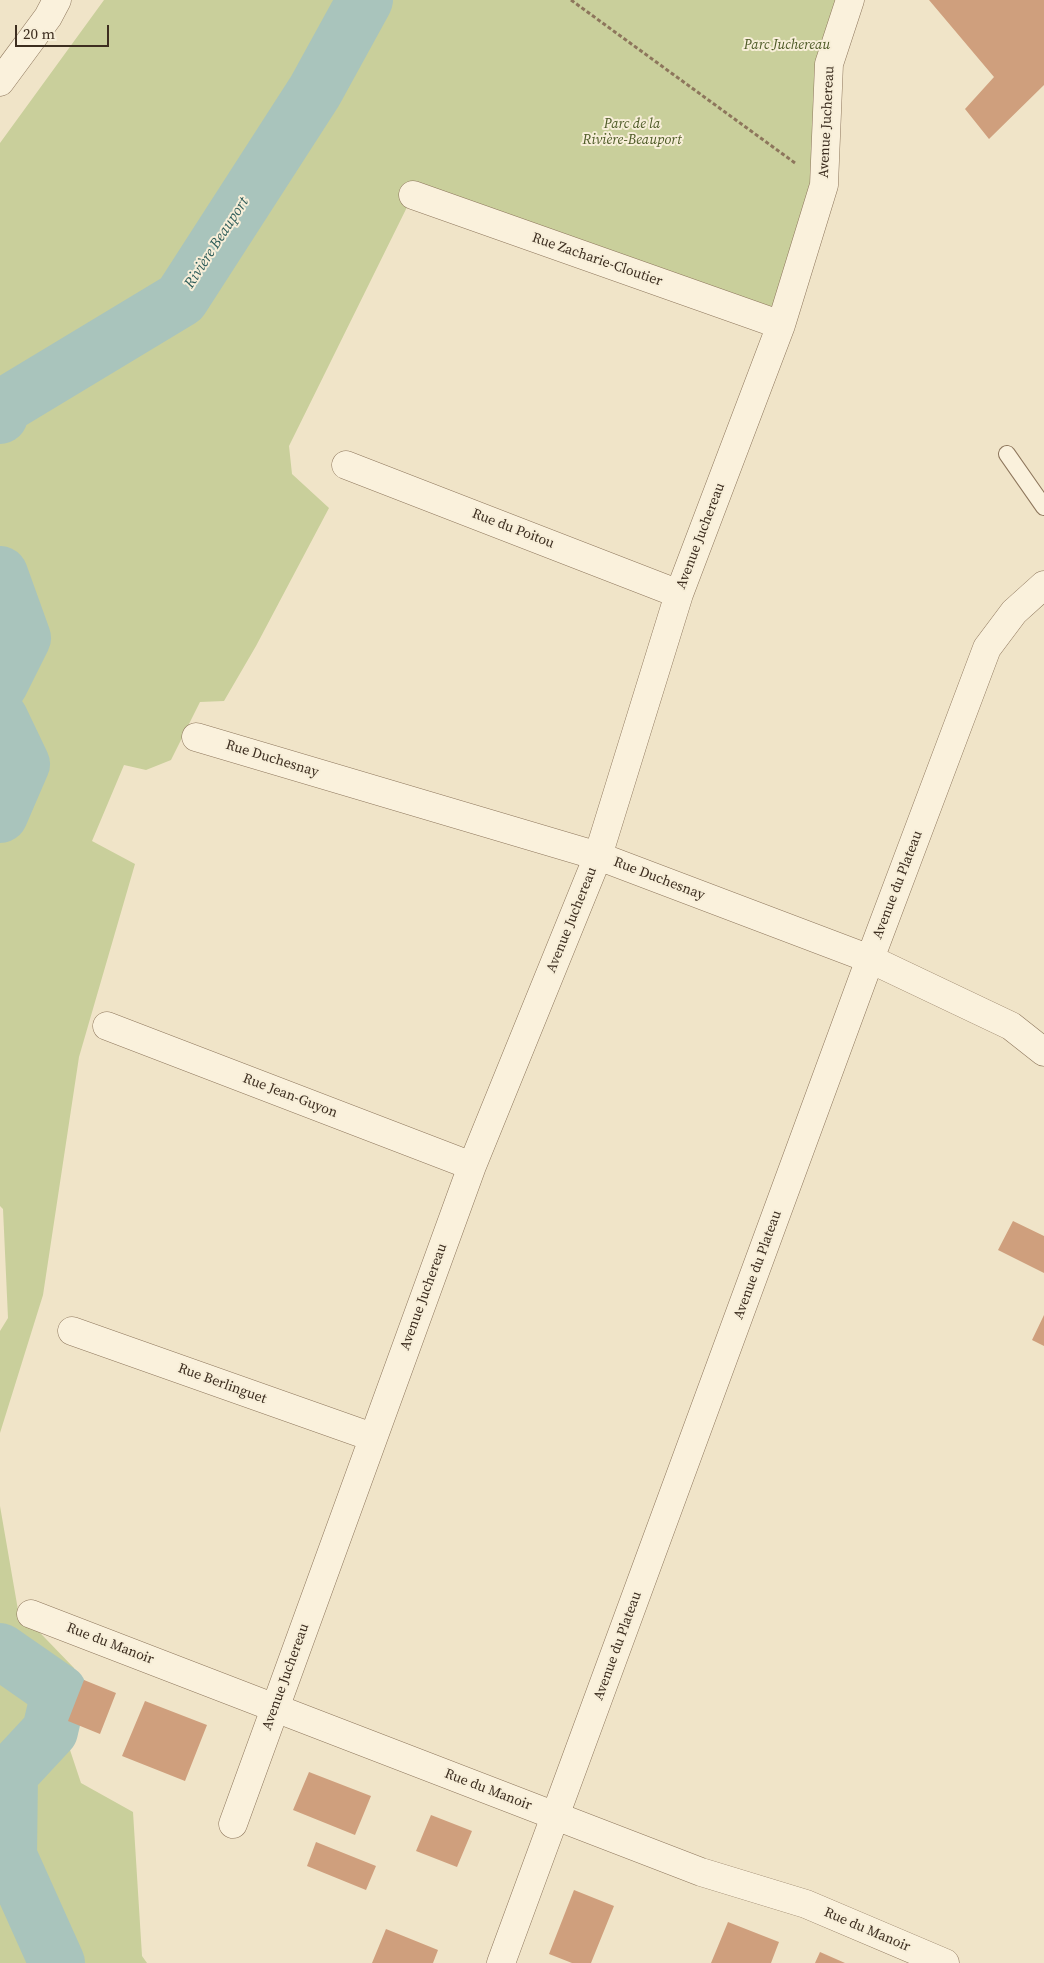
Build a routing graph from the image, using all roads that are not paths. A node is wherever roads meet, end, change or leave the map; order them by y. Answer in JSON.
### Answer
{"nodes":[{"id":1,"x":57,"y":0,"type":"edge"},
{"id":2,"x":850,"y":0,"type":"edge"},
{"id":3,"x":0,"y":82,"type":"edge"},
{"id":4,"x":413,"y":195,"type":"dead end"},
{"id":5,"x":781,"y":325,"type":"junction"},
{"id":6,"x":1007,"y":454,"type":"dead end"},
{"id":7,"x":346,"y":465,"type":"dead end"},
{"id":8,"x":1044,"y":507,"type":"edge"},
{"id":9,"x":1044,"y":585,"type":"edge"},
{"id":10,"x":679,"y":594,"type":"junction"},
{"id":11,"x":196,"y":737,"type":"dead end"},
{"id":12,"x":598,"y":856,"type":"junction"},
{"id":13,"x":870,"y":959,"type":"junction"},
{"id":14,"x":107,"y":1026,"type":"dead end"},
{"id":15,"x":1044,"y":1052,"type":"edge"},
{"id":16,"x":472,"y":1166,"type":"junction"},
{"id":17,"x":72,"y":1331,"type":"dead end"},
{"id":18,"x":372,"y":1437,"type":"junction"},
{"id":19,"x":31,"y":1614,"type":"dead end"},
{"id":20,"x":275,"y":1708,"type":"junction"},
{"id":21,"x":556,"y":1816,"type":"junction"},
{"id":22,"x":233,"y":1824,"type":"dead end"},
{"id":23,"x":501,"y":1963,"type":"edge"},
{"id":24,"x":945,"y":1963,"type":"edge"}],
"edges":[{"from":1,"to":3,"type":"street"},
{"from":2,"to":5,"type":"street","name":"Avenue Juchereau"},
{"from":4,"to":5,"type":"street","name":"Rue Zacharie-Cloutier"},
{"from":5,"to":10,"type":"street","name":"Avenue Juchereau"},
{"from":6,"to":8,"type":"lane"},
{"from":7,"to":10,"type":"street","name":"Rue du Poitou"},
{"from":9,"to":13,"type":"street","name":"Avenue du Plateau"},
{"from":10,"to":12,"type":"street","name":"Avenue Juchereau"},
{"from":11,"to":12,"type":"street","name":"Rue Duchesnay"},
{"from":12,"to":13,"type":"street","name":"Rue Duchesnay"},
{"from":12,"to":16,"type":"street","name":"Avenue Juchereau"},
{"from":13,"to":15,"type":"street","name":"Rue Duchesnay"},
{"from":13,"to":21,"type":"street","name":"Avenue du Plateau"},
{"from":14,"to":16,"type":"street","name":"Rue Jean-Guyon"},
{"from":16,"to":18,"type":"street","name":"Avenue Juchereau"},
{"from":17,"to":18,"type":"street","name":"Rue Berlinguet"},
{"from":18,"to":20,"type":"street","name":"Avenue Juchereau"},
{"from":19,"to":20,"type":"street","name":"Rue du Manoir"},
{"from":20,"to":21,"type":"street","name":"Rue du Manoir"},
{"from":20,"to":22,"type":"street","name":"Avenue Juchereau"},
{"from":21,"to":23,"type":"street","name":"Avenue du Plateau"},
{"from":21,"to":24,"type":"street","name":"Rue du Manoir"}]}
